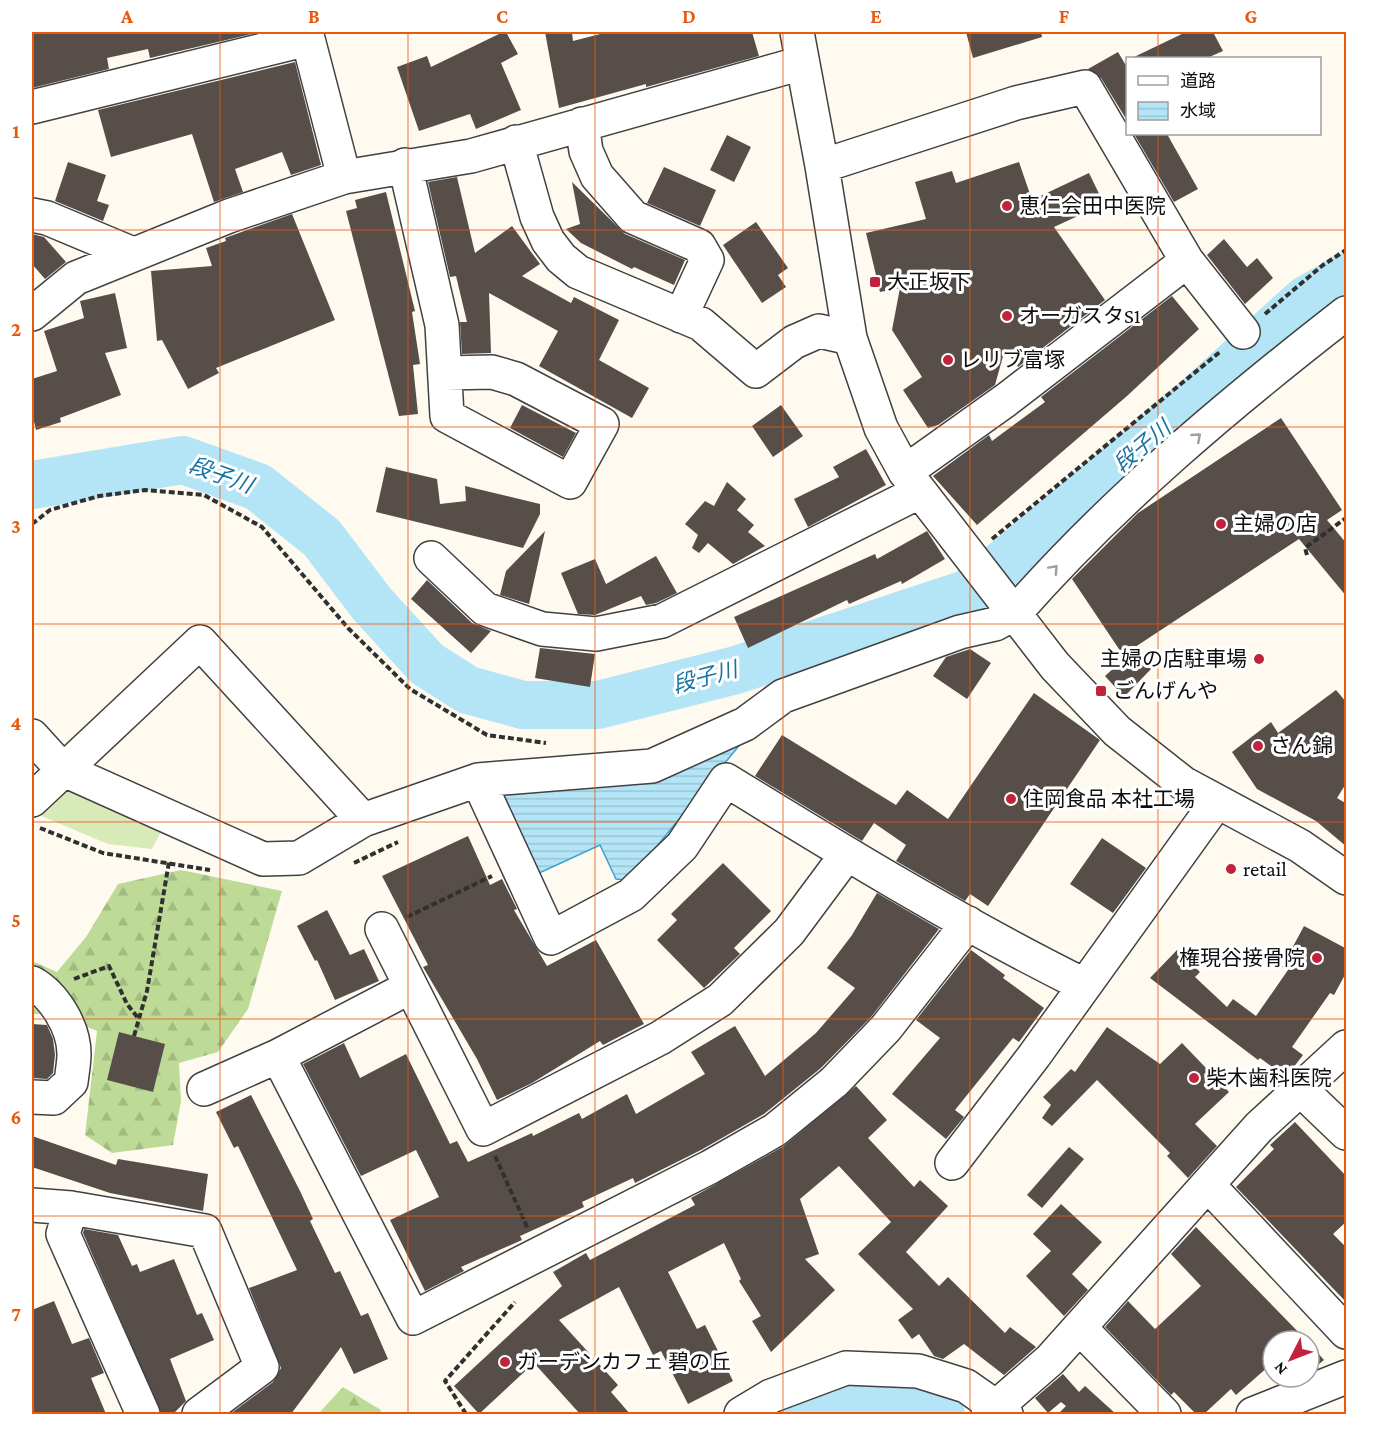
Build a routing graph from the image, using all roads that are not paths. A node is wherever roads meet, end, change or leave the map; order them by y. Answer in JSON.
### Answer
{"nodes":[{"id":1,"x":307,"y":35,"type":"edge"},
{"id":2,"x":802,"y":40,"type":"edge"},
{"id":3,"x":32,"y":107,"type":"edge"},
{"id":4,"x":582,"y":124,"type":"junction"},
{"id":5,"x":516,"y":142,"type":"junction"},
{"id":6,"x":405,"y":165,"type":"junction"},
{"id":7,"x":822,"y":166,"type":"junction"},
{"id":8,"x":344,"y":177,"type":"junction"},
{"id":9,"x":32,"y":215,"type":"edge"},
{"id":10,"x":133,"y":254,"type":"junction"},
{"id":11,"x":1187,"y":261,"type":"junction"},
{"id":12,"x":1347,"y":313,"type":"edge"},
{"id":13,"x":32,"y":314,"type":"edge"},
{"id":14,"x":681,"y":316,"type":"junction"},
{"id":15,"x":1244,"y":332,"type":"road end"},
{"id":16,"x":849,"y":338,"type":"junction"},
{"id":17,"x":445,"y":373,"type":"junction"},
{"id":18,"x":912,"y":482,"type":"junction"},
{"id":19,"x":431,"y":558,"type":"dead end"},
{"id":20,"x":1010,"y":607,"type":"junction"},
{"id":21,"x":32,"y":736,"type":"edge"},
{"id":22,"x":62,"y":769,"type":"junction"},
{"id":23,"x":478,"y":780,"type":"junction"},
{"id":24,"x":32,"y":800,"type":"edge"},
{"id":25,"x":1216,"y":803,"type":"junction"},
{"id":26,"x":363,"y":820,"type":"junction"},
{"id":27,"x":847,"y":854,"type":"junction"},
{"id":28,"x":1347,"y":878,"type":"edge"},
{"id":29,"x":968,"y":923,"type":"junction"},
{"id":30,"x":382,"y":929,"type":"dead end"},
{"id":31,"x":1084,"y":985,"type":"junction"},
{"id":32,"x":38,"y":986,"type":"edge"},
{"id":33,"x":410,"y":987,"type":"junction"},
{"id":34,"x":1347,"y":1047,"type":"edge"},
{"id":35,"x":278,"y":1056,"type":"junction"},
{"id":36,"x":204,"y":1089,"type":"dead end"},
{"id":37,"x":1300,"y":1089,"type":"junction"},
{"id":38,"x":32,"y":1097,"type":"edge"},
{"id":39,"x":1347,"y":1133,"type":"edge"},
{"id":40,"x":952,"y":1163,"type":"dead end"},
{"id":41,"x":1208,"y":1185,"type":"junction"},
{"id":42,"x":32,"y":1205,"type":"edge"},
{"id":43,"x":71,"y":1208,"type":"junction"},
{"id":44,"x":1080,"y":1328,"type":"junction"},
{"id":45,"x":1347,"y":1332,"type":"edge"},
{"id":46,"x":1347,"y":1377,"type":"edge"},
{"id":47,"x":997,"y":1413,"type":"edge"},
{"id":48,"x":143,"y":1414,"type":"edge"},
{"id":49,"x":199,"y":1414,"type":"edge"},
{"id":50,"x":741,"y":1414,"type":"edge"},
{"id":51,"x":1164,"y":1414,"type":"edge"},
{"id":52,"x":1253,"y":1414,"type":"edge"}],
"edges":[{"from":1,"to":3,"type":"street"},
{"from":1,"to":8,"type":"street"},
{"from":2,"to":4,"type":"street"},
{"from":2,"to":7,"type":"street"},
{"from":4,"to":5,"type":"street"},
{"from":4,"to":14,"type":"street"},
{"from":5,"to":6,"type":"street"},
{"from":5,"to":14,"type":"street"},
{"from":6,"to":8,"type":"street"},
{"from":6,"to":17,"type":"street"},
{"from":7,"to":11,"type":"street"},
{"from":7,"to":16,"type":"street"},
{"from":8,"to":10,"type":"street"},
{"from":9,"to":10,"type":"street"},
{"from":10,"to":13,"type":"street"},
{"from":11,"to":15,"type":"street"},
{"from":11,"to":18,"type":"street"},
{"from":20,"to":12,"type":"street","one_way":true},
{"from":14,"to":16,"type":"street"},
{"from":16,"to":18,"type":"street"},
{"from":17,"to":17,"type":"street"},
{"from":18,"to":19,"type":"street"},
{"from":18,"to":20,"type":"street"},
{"from":20,"to":23,"type":"street"},
{"from":20,"to":25,"type":"street"},
{"from":21,"to":22,"type":"street"},
{"from":22,"to":24,"type":"street"},
{"from":22,"to":26,"type":"street"},
{"from":22,"to":26,"type":"street"},
{"from":23,"to":26,"type":"street"},
{"from":23,"to":27,"type":"street"},
{"from":25,"to":28,"type":"street"},
{"from":25,"to":31,"type":"street"},
{"from":27,"to":29,"type":"street"},
{"from":27,"to":33,"type":"street"},
{"from":29,"to":31,"type":"street"},
{"from":29,"to":35,"type":"street"},
{"from":30,"to":33,"type":"street"},
{"from":31,"to":40,"type":"street"},
{"from":32,"to":38,"type":"street"},
{"from":33,"to":35,"type":"street"},
{"from":34,"to":37,"type":"street"},
{"from":35,"to":36,"type":"street"},
{"from":37,"to":39,"type":"street"},
{"from":37,"to":41,"type":"street"},
{"from":41,"to":44,"type":"street"},
{"from":41,"to":45,"type":"street"},
{"from":42,"to":43,"type":"street"},
{"from":43,"to":48,"type":"street"},
{"from":43,"to":49,"type":"street"},
{"from":44,"to":47,"type":"street"},
{"from":44,"to":51,"type":"street"},
{"from":46,"to":52,"type":"street"},
{"from":47,"to":50,"type":"street"}]}
